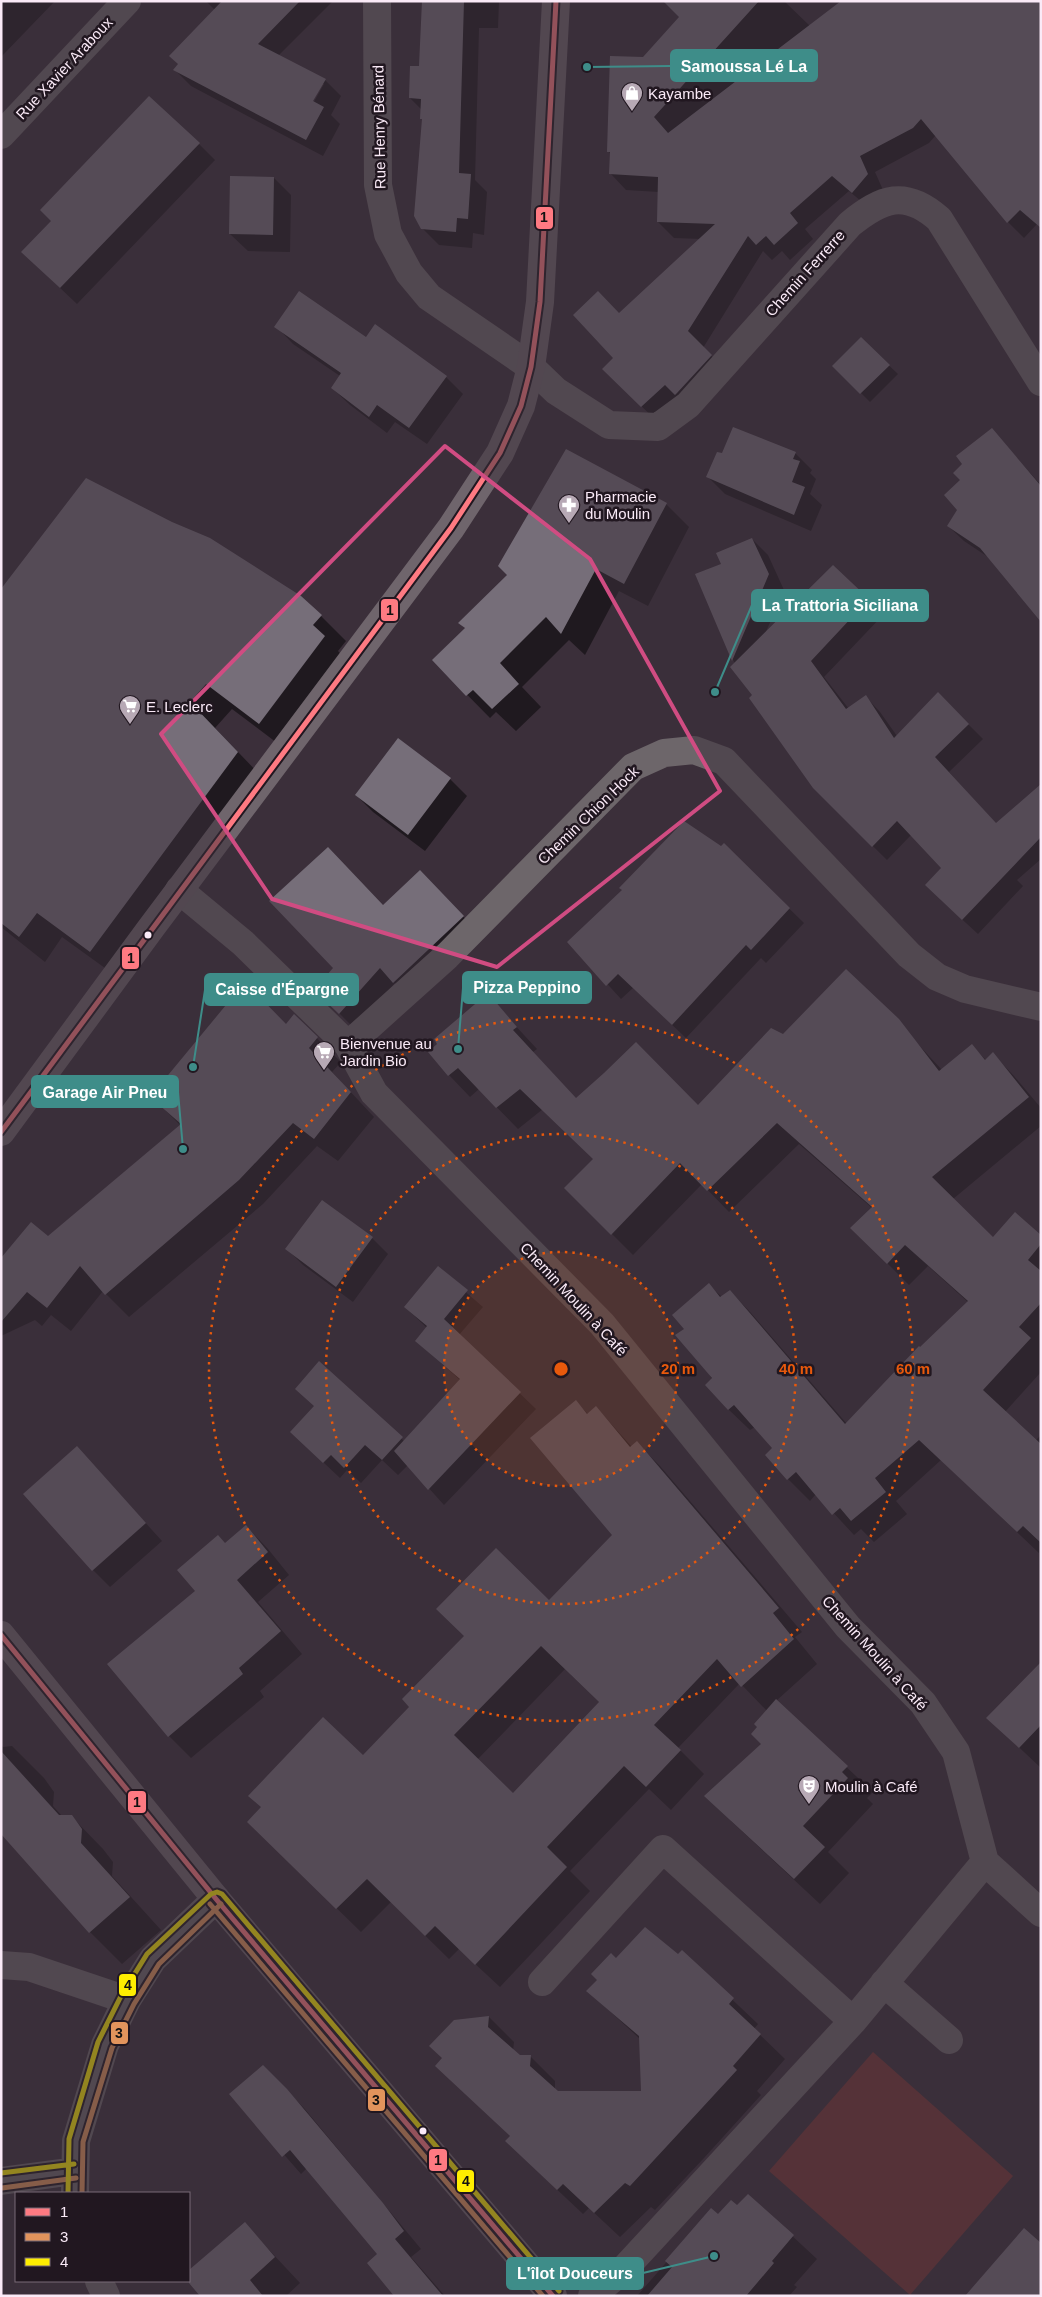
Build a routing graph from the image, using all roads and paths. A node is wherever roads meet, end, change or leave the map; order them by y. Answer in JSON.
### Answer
{"nodes":[{"id":1,"x":127,"y":1,"type":"edge"},
{"id":2,"x":377,"y":1,"type":"edge"},
{"id":3,"x":556,"y":1,"type":"edge"},
{"id":4,"x":1,"y":135,"type":"edge"},
{"id":5,"x":531,"y":367,"type":"junction"},
{"id":6,"x":1041,"y":382,"type":"edge"},
{"id":7,"x":179,"y":890,"type":"junction"},
{"id":8,"x":1041,"y":1007,"type":"edge"},
{"id":9,"x":348,"y":1045,"type":"junction"},
{"id":10,"x":1,"y":1132,"type":"edge"},
{"id":11,"x":1,"y":1635,"type":"edge"},
{"id":12,"x":985,"y":1862,"type":"junction"},
{"id":13,"x":216,"y":1899,"type":"junction"},
{"id":14,"x":1041,"y":1912,"type":"edge"},
{"id":15,"x":1,"y":1965,"type":"edge"},
{"id":16,"x":542,"y":1982,"type":"dead end"},
{"id":17,"x":884,"y":1983,"type":"junction"},
{"id":18,"x":127,"y":2000,"type":"junction"},
{"id":19,"x":853,"y":2021,"type":"junction"},
{"id":20,"x":949,"y":2040,"type":"dead end"},
{"id":21,"x":1,"y":2181,"type":"edge"},
{"id":22,"x":75,"y":2182,"type":"edge"},
{"id":23,"x":552,"y":2296,"type":"edge"},
{"id":24,"x":592,"y":2296,"type":"edge"}],
"edges":[{"from":1,"to":4,"type":"street","name":"Rue Xavier Araboux"},
{"from":2,"to":5,"type":"street","name":"Rue Henry Bénard"},
{"from":3,"to":5,"type":"main road"},
{"from":5,"to":6,"type":"street","name":"Chemin Ferrerre"},
{"from":5,"to":7,"type":"main road"},
{"from":7,"to":9,"type":"street","name":"Chemin Moulin à Café"},
{"from":7,"to":10,"type":"main road"},
{"from":8,"to":9,"type":"street","name":"Chemin Chion Hock"},
{"from":9,"to":12,"type":"street","name":"Chemin Moulin à Café"},
{"from":11,"to":13,"type":"main road"},
{"from":12,"to":14,"type":"street"},
{"from":12,"to":17,"type":"street"},
{"from":13,"to":18,"type":"street"},
{"from":13,"to":23,"type":"main road"},
{"from":15,"to":18,"type":"street"},
{"from":16,"to":19,"type":"street"},
{"from":17,"to":19,"type":"street"},
{"from":17,"to":20,"type":"street"},
{"from":18,"to":22,"type":"street"},
{"from":19,"to":24,"type":"street"},
{"from":21,"to":22,"type":"street"}]}
